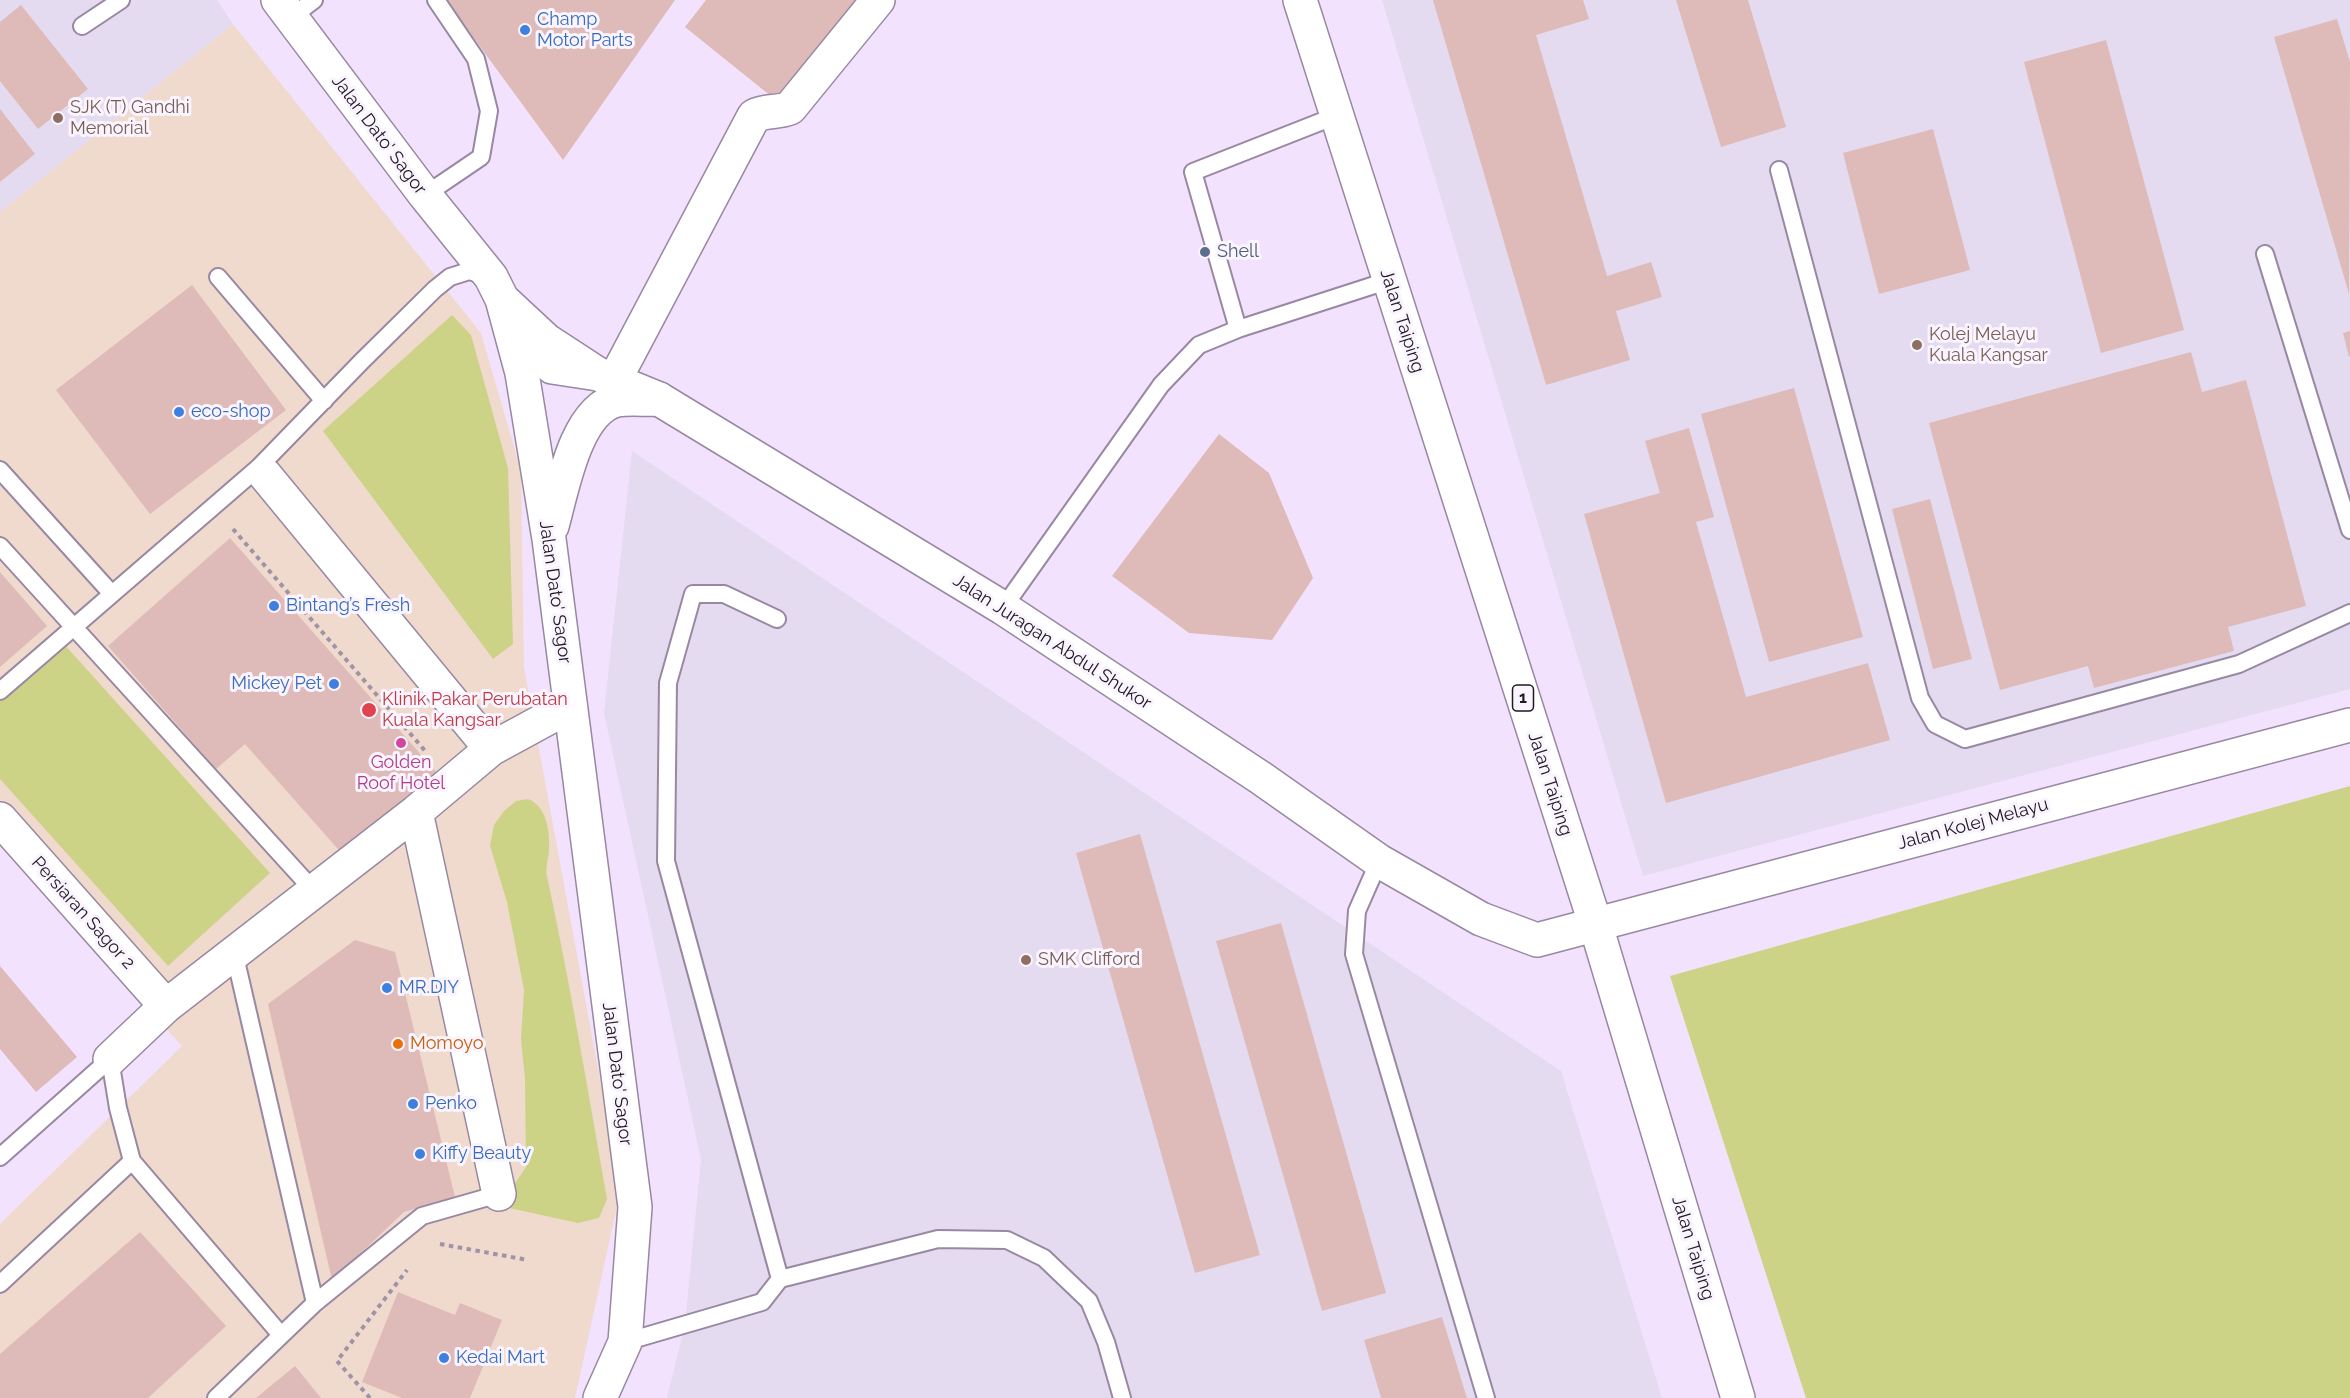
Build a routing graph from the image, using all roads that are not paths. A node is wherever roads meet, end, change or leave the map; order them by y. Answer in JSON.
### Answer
{"nodes":[{"id":1,"x":121,"y":0,"type":"edge"},
{"id":2,"x":436,"y":0,"type":"edge"},
{"id":3,"x":878,"y":0,"type":"edge"},
{"id":4,"x":1300,"y":0,"type":"edge"},
{"id":5,"x":294,"y":6,"type":"edge"},
{"id":6,"x":82,"y":26,"type":"dead end"},
{"id":7,"x":1338,"y":115,"type":"junction"},
{"id":8,"x":1779,"y":170,"type":"dead end"},
{"id":9,"x":424,"y":195,"type":"junction"},
{"id":10,"x":2265,"y":254,"type":"dead end"},
{"id":11,"x":218,"y":278,"type":"dead end"},
{"id":12,"x":1389,"y":280,"type":"junction"},
{"id":13,"x":501,"y":302,"type":"junction"},
{"id":14,"x":1238,"y":329,"type":"junction"},
{"id":15,"x":552,"y":368,"type":"junction"},
{"id":16,"x":606,"y":378,"type":"junction"},
{"id":17,"x":659,"y":399,"type":"junction"},
{"id":18,"x":324,"y":401,"type":"junction"},
{"id":19,"x":530,"y":417,"type":"junction"},
{"id":20,"x":0,"y":470,"type":"edge"},
{"id":21,"x":265,"y":475,"type":"dead end"},
{"id":22,"x":2350,"y":530,"type":"edge"},
{"id":23,"x":549,"y":539,"type":"junction"},
{"id":24,"x":0,"y":546,"type":"edge"},
{"id":25,"x":112,"y":594,"type":"junction"},
{"id":26,"x":1003,"y":608,"type":"junction"},
{"id":27,"x":2350,"y":613,"type":"edge"},
{"id":28,"x":777,"y":619,"type":"dead end"},
{"id":29,"x":73,"y":628,"type":"junction"},
{"id":30,"x":0,"y":691,"type":"edge"},
{"id":31,"x":570,"y":706,"type":"junction"},
{"id":32,"x":2350,"y":725,"type":"edge"},
{"id":33,"x":491,"y":749,"type":"junction"},
{"id":34,"x":416,"y":812,"type":"junction"},
{"id":35,"x":0,"y":819,"type":"edge"},
{"id":36,"x":1379,"y":861,"type":"junction"},
{"id":37,"x":315,"y":892,"type":"junction"},
{"id":38,"x":1596,"y":926,"type":"junction"},
{"id":39,"x":234,"y":952,"type":"junction"},
{"id":40,"x":166,"y":1006,"type":"junction"},
{"id":41,"x":110,"y":1059,"type":"junction"},
{"id":42,"x":0,"y":1157,"type":"edge"},
{"id":43,"x":132,"y":1161,"type":"junction"},
{"id":44,"x":499,"y":1194,"type":"joint"},
{"id":45,"x":780,"y":1280,"type":"junction"},
{"id":46,"x":0,"y":1284,"type":"edge"},
{"id":47,"x":315,"y":1303,"type":"junction"},
{"id":48,"x":281,"y":1335,"type":"junction"},
{"id":49,"x":625,"y":1342,"type":"junction"},
{"id":50,"x":216,"y":1398,"type":"edge"},
{"id":51,"x":600,"y":1398,"type":"edge"},
{"id":52,"x":1122,"y":1398,"type":"edge"},
{"id":53,"x":1486,"y":1398,"type":"edge"},
{"id":54,"x":1738,"y":1398,"type":"edge"}],
"edges":[{"from":1,"to":6,"type":"lane"},
{"from":2,"to":9,"type":"lane"},
{"from":3,"to":16,"type":"main road"},
{"from":4,"to":7,"type":"main road","name":"Jalan Taiping","number":"1"},
{"from":5,"to":9,"type":"main road","name":"Jalan Dato' Sagor"},
{"from":7,"to":12,"type":"main road","name":"Jalan Taiping","number":"1"},
{"from":7,"to":14,"type":"lane"},
{"from":8,"to":27,"type":"lane"},
{"from":9,"to":13,"type":"main road","name":"Jalan Dato' Sagor"},
{"from":10,"to":22,"type":"lane"},
{"from":11,"to":18,"type":"lane"},
{"from":12,"to":14,"type":"lane"},
{"from":12,"to":38,"type":"main road","name":"Jalan Taiping","number":"1"},
{"from":13,"to":15,"type":"main road"},
{"from":13,"to":16,"type":"main road"},
{"from":13,"to":18,"type":"lane"},
{"from":13,"to":19,"type":"main road","name":"Jalan Dato' Sagor"},
{"from":14,"to":26,"type":"lane"},
{"from":15,"to":16,"type":"main road","name":"Jalan Juragan Abdul Shukor"},
{"from":15,"to":19,"type":"main road"},
{"from":16,"to":17,"type":"main road","name":"Jalan Juragan Abdul Shukor"},
{"from":17,"to":23,"type":"main road"},
{"from":17,"to":26,"type":"main road","name":"Jalan Juragan Abdul Shukor"},
{"from":18,"to":25,"type":"lane"},
{"from":19,"to":23,"type":"main road","name":"Jalan Dato' Sagor"},
{"from":20,"to":25,"type":"lane"},
{"from":21,"to":33,"type":"main road"},
{"from":23,"to":31,"type":"main road","name":"Jalan Dato' Sagor"},
{"from":24,"to":29,"type":"lane"},
{"from":25,"to":29,"type":"lane"},
{"from":26,"to":36,"type":"main road","name":"Jalan Juragan Abdul Shukor"},
{"from":28,"to":45,"type":"lane"},
{"from":29,"to":30,"type":"lane"},
{"from":29,"to":37,"type":"lane"},
{"from":31,"to":33,"type":"main road"},
{"from":31,"to":49,"type":"main road","name":"Jalan Dato' Sagor"},
{"from":32,"to":38,"type":"main road","name":"Jalan Kolej Melayu"},
{"from":33,"to":34,"type":"main road"},
{"from":34,"to":37,"type":"main road"},
{"from":34,"to":44,"type":"main road"},
{"from":35,"to":40,"type":"main road","name":"Persiaran Sagor 2"},
{"from":36,"to":38,"type":"main road","name":"Jalan Juragan Abdul Shukor"},
{"from":36,"to":53,"type":"lane"},
{"from":37,"to":39,"type":"main road"},
{"from":38,"to":54,"type":"main road","name":"Jalan Taiping","number":"1"},
{"from":39,"to":40,"type":"main road"},
{"from":39,"to":47,"type":"lane"},
{"from":40,"to":41,"type":"main road"},
{"from":41,"to":42,"type":"lane"},
{"from":41,"to":43,"type":"lane"},
{"from":43,"to":46,"type":"lane"},
{"from":43,"to":48,"type":"lane"},
{"from":44,"to":47,"type":"lane"},
{"from":45,"to":49,"type":"lane"},
{"from":45,"to":52,"type":"lane"},
{"from":47,"to":48,"type":"lane"},
{"from":48,"to":50,"type":"lane"},
{"from":49,"to":51,"type":"main road","name":"Jalan Dato' Sagor"}]}
